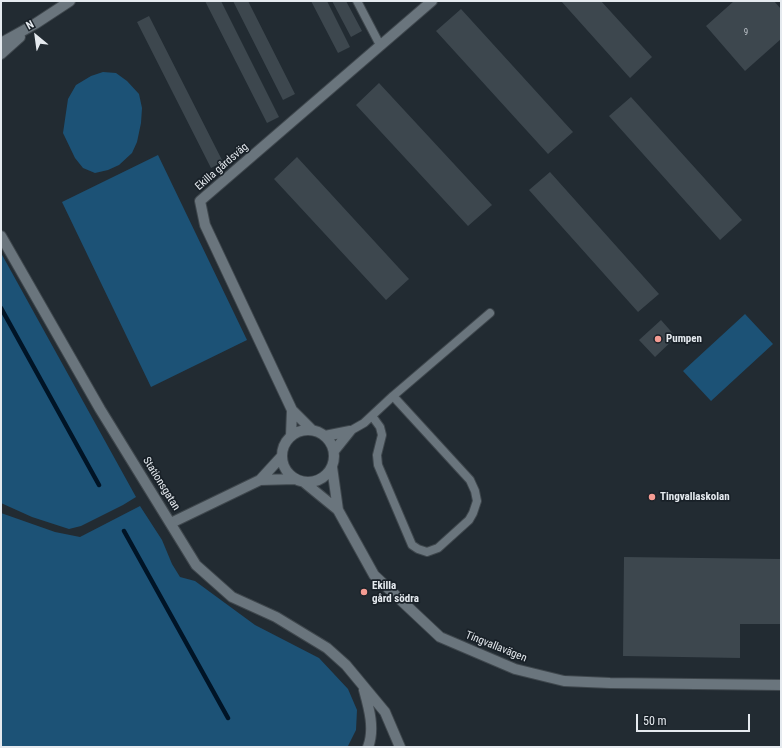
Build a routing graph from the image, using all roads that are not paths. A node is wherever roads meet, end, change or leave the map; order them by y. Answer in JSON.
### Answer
{"nodes":[{"id":1,"x":70,"y":1,"type":"edge"},
{"id":2,"x":357,"y":1,"type":"edge"},
{"id":3,"x":432,"y":1,"type":"edge"},
{"id":4,"x":36,"y":24,"type":"junction"},
{"id":5,"x":1,"y":43,"type":"edge"},
{"id":6,"x":380,"y":45,"type":"junction"},
{"id":7,"x":1,"y":54,"type":"edge"},
{"id":8,"x":1,"y":236,"type":"edge"},
{"id":9,"x":490,"y":313,"type":"dead end"},
{"id":10,"x":393,"y":396,"type":"junction"},
{"id":11,"x":292,"y":410,"type":"junction"},
{"id":12,"x":372,"y":416,"type":"junction"},
{"id":13,"x":312,"y":430,"type":"junction"},
{"id":14,"x":350,"y":431,"type":"junction"},
{"id":15,"x":291,"y":436,"type":"junction"},
{"id":16,"x":325,"y":436,"type":"junction"},
{"id":17,"x":334,"y":451,"type":"junction"},
{"id":18,"x":282,"y":456,"type":"junction"},
{"id":19,"x":332,"y":467,"type":"junction"},
{"id":20,"x":295,"y":479,"type":"junction"},
{"id":21,"x":260,"y":480,"type":"junction"},
{"id":22,"x":305,"y":483,"type":"junction"},
{"id":23,"x":338,"y":510,"type":"junction"},
{"id":24,"x":171,"y":523,"type":"junction"},
{"id":25,"x":781,"y":684,"type":"edge"},
{"id":26,"x":363,"y":686,"type":"junction"},
{"id":27,"x":368,"y":747,"type":"edge"},
{"id":28,"x":400,"y":747,"type":"edge"}],
"edges":[{"from":1,"to":4,"type":"street"},
{"from":2,"to":6,"type":"lane"},
{"from":3,"to":6,"type":"street","name":"Ekilla gårdsväg"},
{"from":4,"to":5,"type":"street"},
{"from":4,"to":7,"type":"street"},
{"from":6,"to":11,"type":"street","name":"Ekilla gårdsväg"},
{"from":8,"to":24,"type":"street","name":"Stationsgatan"},
{"from":9,"to":10,"type":"lane"},
{"from":10,"to":12,"type":"lane"},
{"from":10,"to":12,"type":"lane"},
{"from":11,"to":13,"type":"street"},
{"from":11,"to":15,"type":"street"},
{"from":12,"to":14,"type":"lane"},
{"from":13,"to":15,"type":"street"},
{"from":13,"to":16,"type":"street"},
{"from":14,"to":16,"type":"street"},
{"from":14,"to":17,"type":"street"},
{"from":15,"to":18,"type":"street"},
{"from":16,"to":17,"type":"street"},
{"from":17,"to":19,"type":"street"},
{"from":18,"to":20,"type":"street"},
{"from":18,"to":21,"type":"street"},
{"from":19,"to":22,"type":"street"},
{"from":19,"to":23,"type":"street"},
{"from":20,"to":21,"type":"street"},
{"from":20,"to":22,"type":"street"},
{"from":21,"to":24,"type":"street"},
{"from":22,"to":23,"type":"street"},
{"from":23,"to":25,"type":"street","name":"Tingvallavägen"},
{"from":24,"to":26,"type":"street","name":"Stationsgatan"},
{"from":26,"to":27,"type":"street","name":"Stationsgatan"},
{"from":26,"to":28,"type":"street","name":"Stationsgatan"}]}
